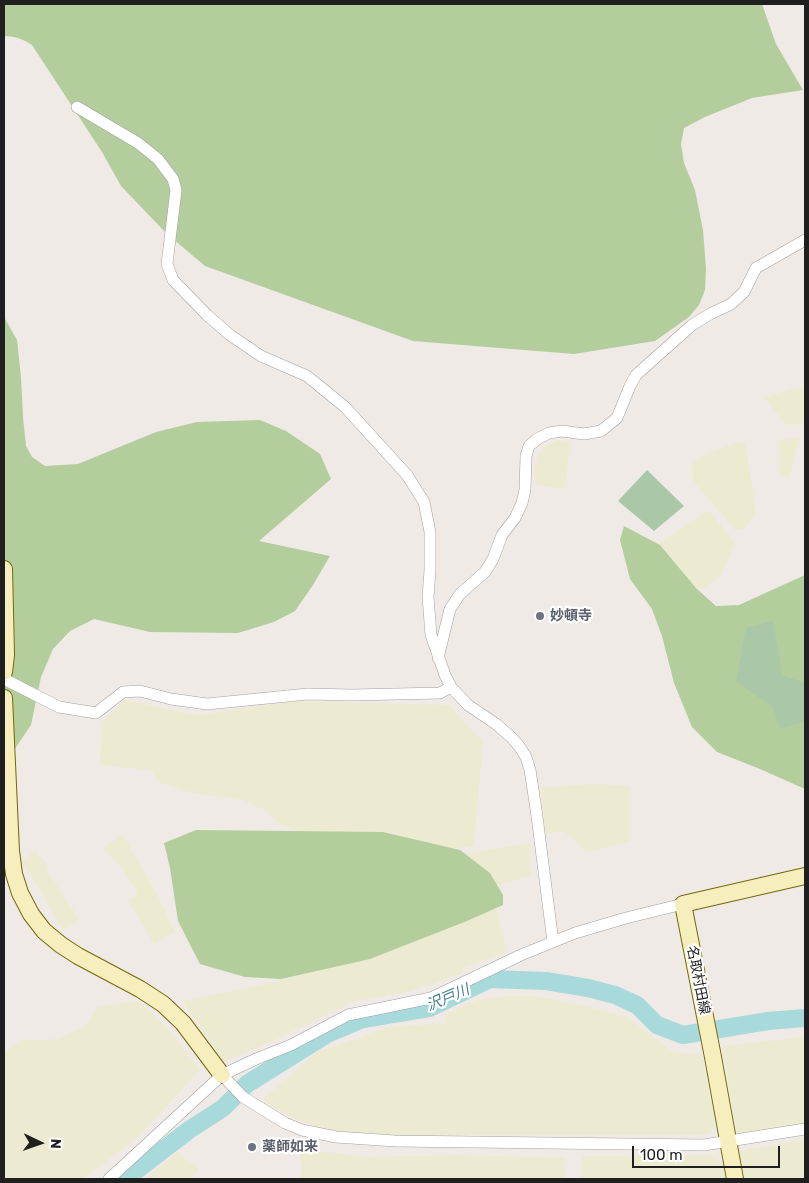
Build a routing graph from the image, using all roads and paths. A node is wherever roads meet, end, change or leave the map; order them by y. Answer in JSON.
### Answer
{"nodes":[{"id":1,"x":77,"y":107,"type":"dead end"},
{"id":2,"x":805,"y":240,"type":"edge"},
{"id":3,"x":4,"y":569,"type":"edge"},
{"id":4,"x":438,"y":658,"type":"junction"},
{"id":5,"x":4,"y":672,"type":"edge"},
{"id":6,"x":4,"y":679,"type":"edge"},
{"id":7,"x":451,"y":687,"type":"junction"},
{"id":8,"x":4,"y":698,"type":"edge"},
{"id":9,"x":805,"y":876,"type":"edge"},
{"id":10,"x":682,"y":904,"type":"junction"},
{"id":11,"x":553,"y":942,"type":"junction"},
{"id":12,"x":225,"y":1079,"type":"junction"},
{"id":13,"x":805,"y":1129,"type":"edge"},
{"id":14,"x":728,"y":1142,"type":"junction"},
{"id":15,"x":108,"y":1179,"type":"edge"},
{"id":16,"x":735,"y":1179,"type":"edge"}],
"edges":[{"from":1,"to":4,"type":"street"},
{"from":2,"to":4,"type":"street"},
{"from":3,"to":5,"type":"street"},
{"from":4,"to":7,"type":"street"},
{"from":6,"to":7,"type":"street"},
{"from":7,"to":11,"type":"street"},
{"from":8,"to":12,"type":"street"},
{"from":9,"to":10,"type":"street"},
{"from":10,"to":11,"type":"street"},
{"from":10,"to":14,"type":"street","name":"名取村田線"},
{"from":11,"to":12,"type":"street"},
{"from":12,"to":14,"type":"street"},
{"from":12,"to":15,"type":"street"},
{"from":13,"to":14,"type":"street"},
{"from":14,"to":16,"type":"street","name":"名取村田線"}]}
